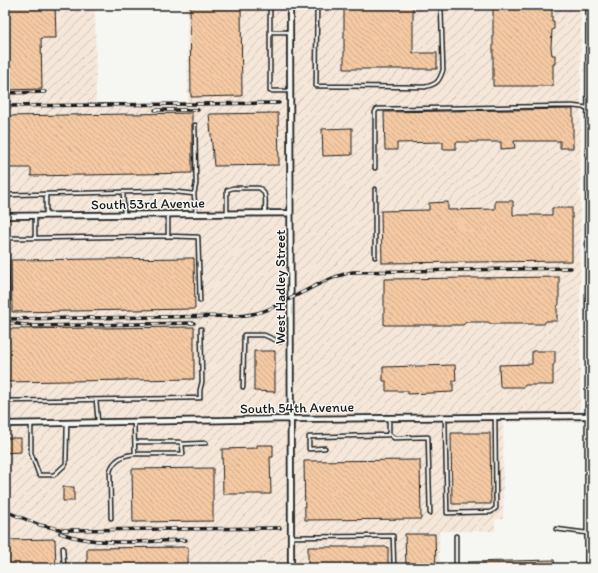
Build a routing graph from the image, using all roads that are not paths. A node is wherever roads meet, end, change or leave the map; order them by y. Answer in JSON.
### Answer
{"nodes":[{"id":1,"x":270,"y":5,"type":"edge"},
{"id":2,"x":290,"y":5,"type":"edge"},
{"id":3,"x":317,"y":5,"type":"edge"},
{"id":4,"x":441,"y":5,"type":"edge"},
{"id":5,"x":591,"y":7,"type":"edge"},
{"id":6,"x":270,"y":32,"type":"junction"},
{"id":7,"x":290,"y":32,"type":"junction"},
{"id":8,"x":290,"y":91,"type":"junction"},
{"id":9,"x":592,"y":91,"type":"edge"},
{"id":10,"x":590,"y":108,"type":"junction"},
{"id":11,"x":592,"y":121,"type":"edge"},
{"id":12,"x":195,"y":125,"type":"dead end"},
{"id":13,"x":592,"y":142,"type":"edge"},
{"id":14,"x":375,"y":168,"type":"dead end"},
{"id":15,"x":375,"y":189,"type":"dead end"},
{"id":16,"x":123,"y":192,"type":"junction"},
{"id":17,"x":46,"y":194,"type":"junction"},
{"id":18,"x":194,"y":194,"type":"junction"},
{"id":19,"x":5,"y":195,"type":"edge"},
{"id":20,"x":265,"y":213,"type":"junction"},
{"id":21,"x":290,"y":213,"type":"junction"},
{"id":22,"x":168,"y":214,"type":"junction"},
{"id":23,"x":196,"y":214,"type":"junction"},
{"id":24,"x":227,"y":214,"type":"junction"},
{"id":25,"x":124,"y":215,"type":"junction"},
{"id":26,"x":5,"y":216,"type":"edge"},
{"id":27,"x":35,"y":216,"type":"junction"},
{"id":28,"x":46,"y":216,"type":"junction"},
{"id":29,"x":168,"y":236,"type":"junction"},
{"id":30,"x":35,"y":238,"type":"junction"},
{"id":31,"x":375,"y":257,"type":"dead end"},
{"id":32,"x":200,"y":301,"type":"dead end"},
{"id":33,"x":8,"y":305,"type":"dead end"},
{"id":34,"x":200,"y":329,"type":"dead end"},
{"id":35,"x":280,"y":342,"type":"dead end"},
{"id":36,"x":243,"y":387,"type":"dead end"},
{"id":37,"x":96,"y":400,"type":"junction"},
{"id":38,"x":5,"y":401,"type":"edge"},
{"id":39,"x":590,"y":416,"type":"junction"},
{"id":40,"x":445,"y":417,"type":"junction"},
{"id":41,"x":495,"y":417,"type":"junction"},
{"id":42,"x":389,"y":418,"type":"junction"},
{"id":43,"x":291,"y":419,"type":"junction"},
{"id":44,"x":98,"y":422,"type":"junction"},
{"id":45,"x":134,"y":422,"type":"junction"},
{"id":46,"x":31,"y":423,"type":"junction"},
{"id":47,"x":67,"y":423,"type":"junction"},
{"id":48,"x":5,"y":424,"type":"edge"},
{"id":49,"x":389,"y":434,"type":"junction"},
{"id":50,"x":135,"y":442,"type":"junction"},
{"id":51,"x":206,"y":443,"type":"dead end"},
{"id":52,"x":182,"y":444,"type":"junction"},
{"id":53,"x":325,"y":448,"type":"dead end"},
{"id":54,"x":135,"y":454,"type":"junction"},
{"id":55,"x":430,"y":513,"type":"dead end"},
{"id":56,"x":111,"y":518,"type":"dead end"},
{"id":57,"x":556,"y":529,"type":"dead end"},
{"id":58,"x":590,"y":533,"type":"junction"},
{"id":59,"x":456,"y":536,"type":"dead end"},
{"id":60,"x":291,"y":537,"type":"junction"},
{"id":61,"x":63,"y":548,"type":"dead end"},
{"id":62,"x":64,"y":568,"type":"edge"},
{"id":63,"x":291,"y":568,"type":"edge"},
{"id":64,"x":394,"y":568,"type":"edge"},
{"id":65,"x":456,"y":568,"type":"edge"},
{"id":66,"x":589,"y":568,"type":"edge"}],
"edges":[{"from":1,"to":6,"type":"lane"},
{"from":2,"to":7,"type":"street","name":"West Hadley Street"},
{"from":3,"to":4,"type":"lane"},
{"from":5,"to":9,"type":"main road"},
{"from":6,"to":7,"type":"lane"},
{"from":6,"to":8,"type":"lane"},
{"from":7,"to":8,"type":"street","name":"West Hadley Street"},
{"from":8,"to":21,"type":"street","name":"West Hadley Street"},
{"from":9,"to":10,"type":"main road"},
{"from":10,"to":11,"type":"main road"},
{"from":10,"to":14,"type":"lane"},
{"from":11,"to":13,"type":"main road"},
{"from":12,"to":18,"type":"lane"},
{"from":13,"to":39,"type":"main road"},
{"from":15,"to":31,"type":"lane"},
{"from":16,"to":17,"type":"lane"},
{"from":16,"to":18,"type":"lane"},
{"from":16,"to":25,"type":"lane"},
{"from":17,"to":19,"type":"lane"},
{"from":17,"to":28,"type":"lane"},
{"from":18,"to":23,"type":"lane"},
{"from":20,"to":21,"type":"street","name":"South 53rd Avenue"},
{"from":20,"to":24,"type":"street","name":"South 53rd Avenue"},
{"from":20,"to":24,"type":"lane"},
{"from":21,"to":43,"type":"street","name":"West Hadley Street"},
{"from":22,"to":23,"type":"street","name":"South 53rd Avenue"},
{"from":22,"to":25,"type":"street","name":"South 53rd Avenue"},
{"from":22,"to":29,"type":"lane"},
{"from":23,"to":24,"type":"street","name":"South 53rd Avenue"},
{"from":25,"to":28,"type":"street","name":"South 53rd Avenue"},
{"from":26,"to":27,"type":"street","name":"South 53rd Avenue"},
{"from":27,"to":28,"type":"street","name":"South 53rd Avenue"},
{"from":27,"to":30,"type":"lane"},
{"from":29,"to":30,"type":"lane"},
{"from":29,"to":32,"type":"lane"},
{"from":30,"to":33,"type":"lane"},
{"from":34,"to":37,"type":"lane"},
{"from":35,"to":36,"type":"lane"},
{"from":37,"to":38,"type":"lane"},
{"from":37,"to":44,"type":"lane"},
{"from":39,"to":41,"type":"street","name":"South 54th Avenue"},
{"from":39,"to":58,"type":"main road"},
{"from":40,"to":41,"type":"street","name":"South 54th Avenue"},
{"from":40,"to":41,"type":"lane"},
{"from":40,"to":42,"type":"street","name":"South 54th Avenue"},
{"from":42,"to":43,"type":"street","name":"South 54th Avenue"},
{"from":42,"to":49,"type":"lane"},
{"from":43,"to":45,"type":"street","name":"South 54th Avenue"},
{"from":43,"to":60,"type":"street","name":"West Hadley Street"},
{"from":44,"to":45,"type":"street","name":"South 54th Avenue"},
{"from":44,"to":47,"type":"street","name":"South 54th Avenue"},
{"from":45,"to":50,"type":"lane"},
{"from":46,"to":47,"type":"street","name":"South 54th Avenue"},
{"from":46,"to":47,"type":"lane"},
{"from":46,"to":48,"type":"street","name":"South 54th Avenue"},
{"from":49,"to":53,"type":"lane"},
{"from":49,"to":55,"type":"lane"},
{"from":50,"to":52,"type":"lane"},
{"from":50,"to":54,"type":"lane"},
{"from":51,"to":52,"type":"lane"},
{"from":52,"to":54,"type":"lane"},
{"from":54,"to":56,"type":"lane"},
{"from":57,"to":58,"type":"lane"},
{"from":58,"to":66,"type":"main road"},
{"from":59,"to":65,"type":"lane"},
{"from":60,"to":63,"type":"street","name":"West Hadley Street"},
{"from":60,"to":64,"type":"lane"},
{"from":61,"to":62,"type":"lane"}]}
